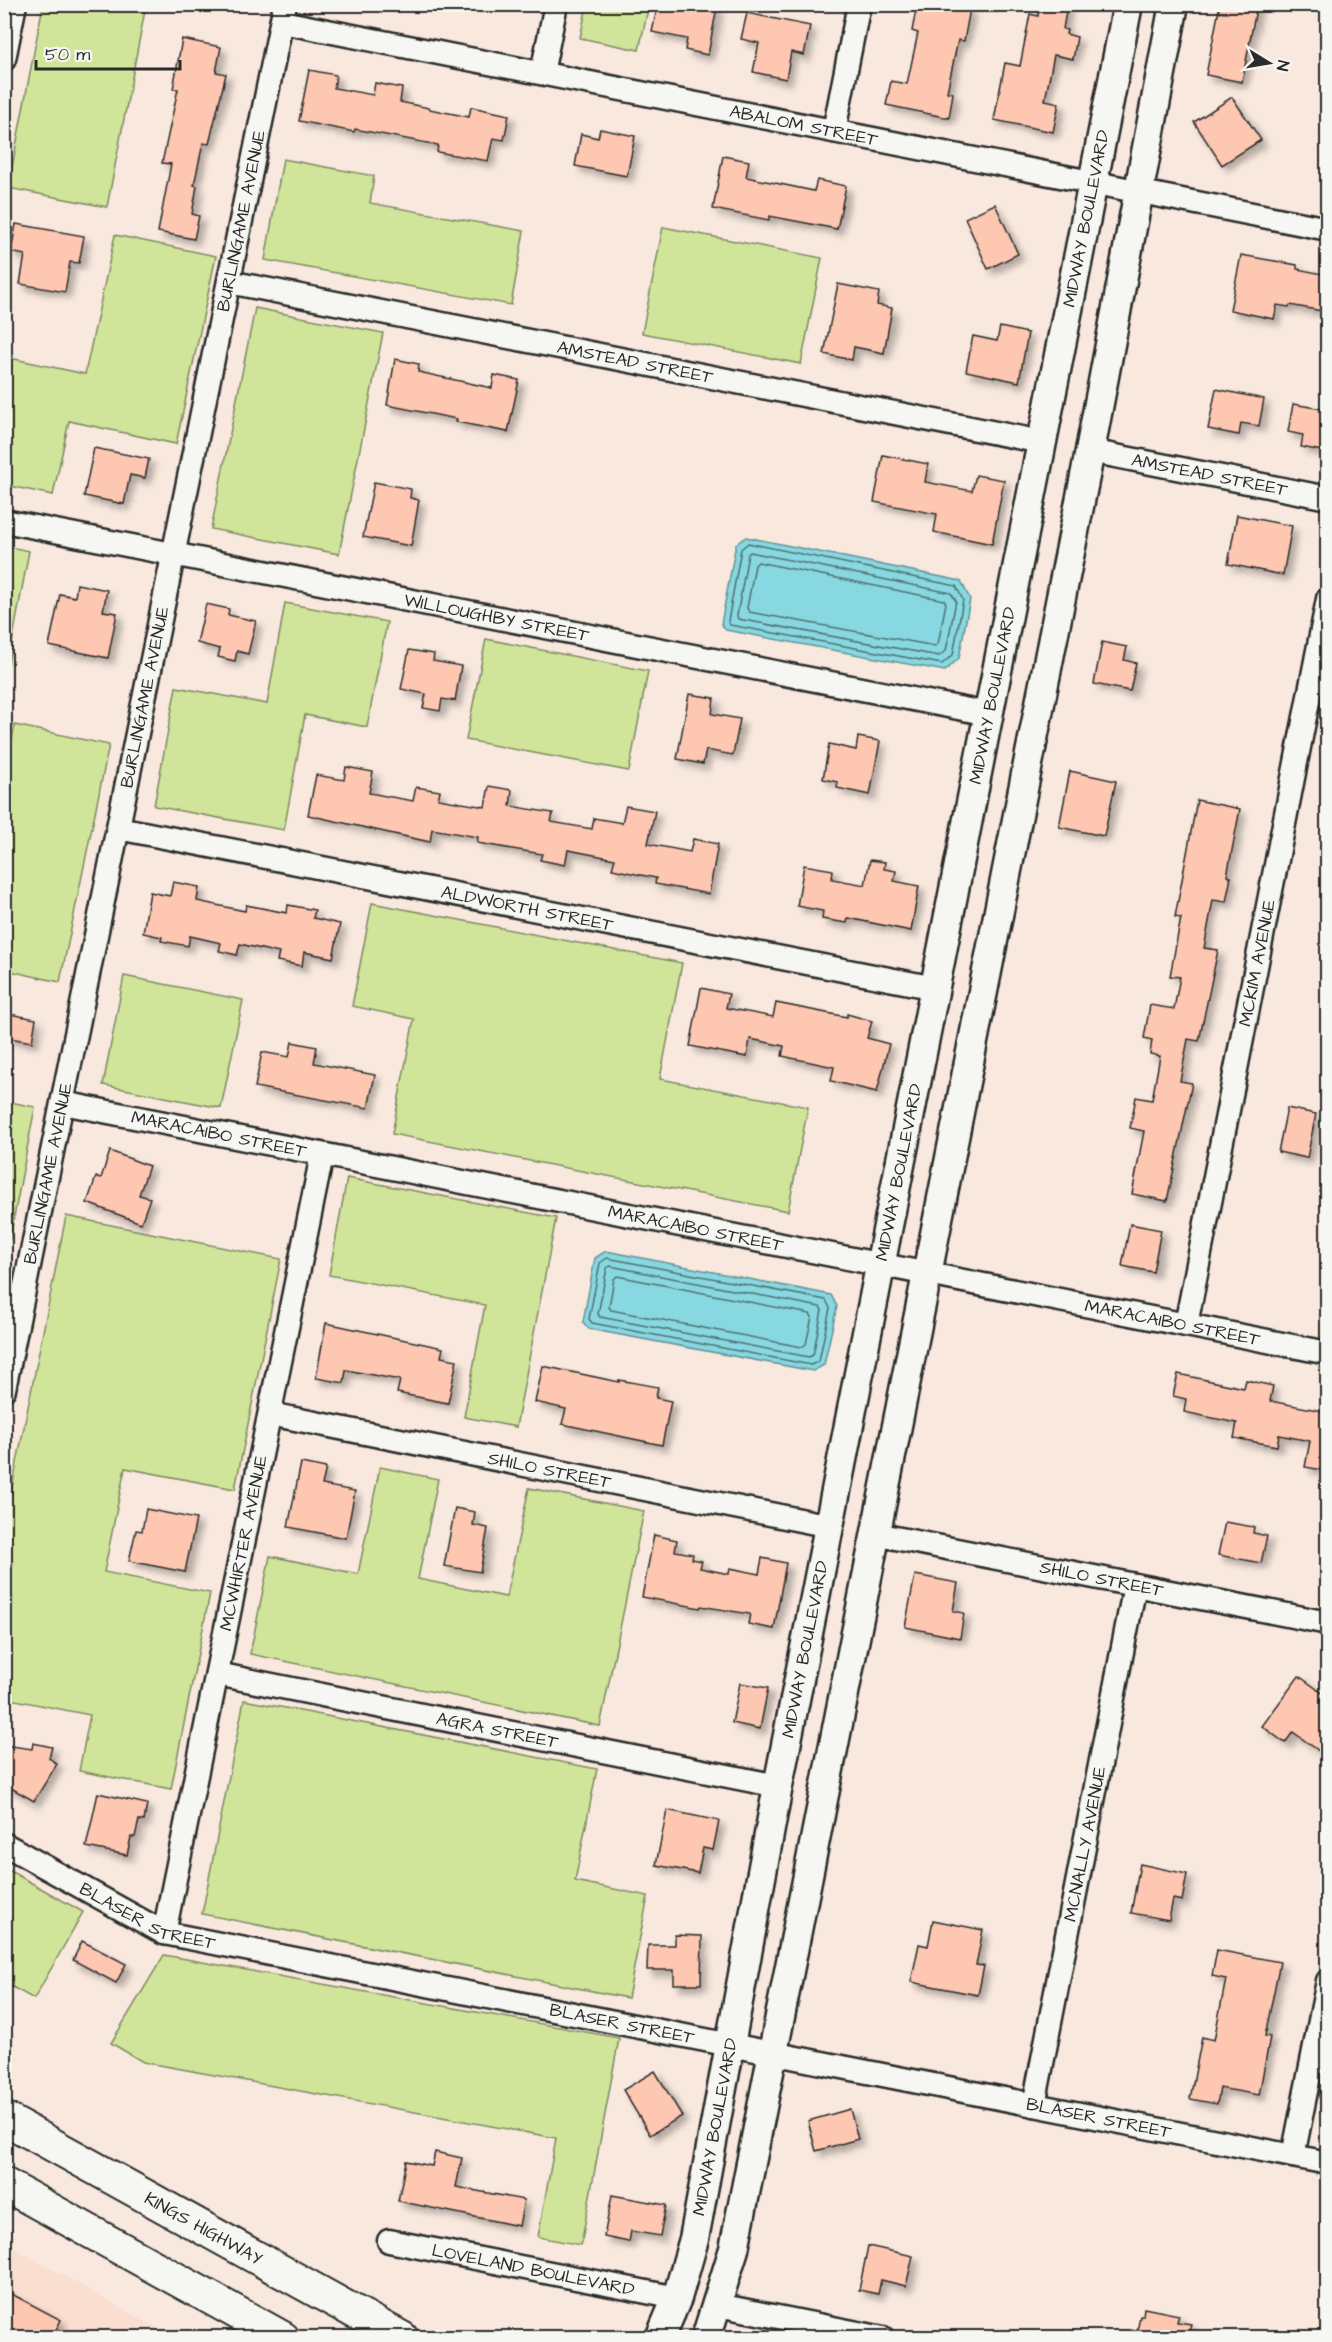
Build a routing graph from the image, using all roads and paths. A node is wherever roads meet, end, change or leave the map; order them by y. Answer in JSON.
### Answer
{"nodes":[{"id":1,"x":15,"y":4,"type":"edge"},
{"id":2,"x":556,"y":4,"type":"edge"},
{"id":3,"x":859,"y":4,"type":"edge"},
{"id":4,"x":1128,"y":4,"type":"edge"},
{"id":5,"x":1174,"y":4,"type":"edge"},
{"id":6,"x":284,"y":13,"type":"edge"},
{"id":7,"x":4,"y":59,"type":"edge"},
{"id":8,"x":542,"y":73,"type":"junction"},
{"id":9,"x":834,"y":131,"type":"junction"},
{"id":10,"x":1092,"y":182,"type":"junction"},
{"id":11,"x":1140,"y":191,"type":"junction"},
{"id":12,"x":1328,"y":229,"type":"edge"},
{"id":13,"x":229,"y":282,"type":"junction"},
{"id":14,"x":1042,"y":442,"type":"junction"},
{"id":15,"x":1090,"y":452,"type":"junction"},
{"id":16,"x":1328,"y":498,"type":"edge"},
{"id":17,"x":4,"y":522,"type":"edge"},
{"id":18,"x":174,"y":555,"type":"junction"},
{"id":19,"x":1328,"y":599,"type":"edge"},
{"id":20,"x":989,"y":714,"type":"junction"},
{"id":21,"x":118,"y":828,"type":"junction"},
{"id":22,"x":935,"y":988,"type":"junction"},
{"id":23,"x":63,"y":1103,"type":"junction"},
{"id":24,"x":322,"y":1155,"type":"junction"},
{"id":25,"x":881,"y":1265,"type":"junction"},
{"id":26,"x":926,"y":1274,"type":"junction"},
{"id":27,"x":1186,"y":1325,"type":"junction"},
{"id":28,"x":1328,"y":1353,"type":"edge"},
{"id":29,"x":4,"y":1389,"type":"edge"},
{"id":30,"x":270,"y":1414,"type":"junction"},
{"id":31,"x":830,"y":1526,"type":"junction"},
{"id":32,"x":875,"y":1534,"type":"junction"},
{"id":33,"x":1135,"y":1585,"type":"junction"},
{"id":34,"x":1328,"y":1623,"type":"edge"},
{"id":35,"x":217,"y":1674,"type":"junction"},
{"id":36,"x":778,"y":1786,"type":"junction"},
{"id":37,"x":4,"y":1844,"type":"edge"},
{"id":38,"x":164,"y":1933,"type":"junction"},
{"id":39,"x":1328,"y":1982,"type":"edge"},
{"id":40,"x":730,"y":2045,"type":"junction"},
{"id":41,"x":772,"y":2053,"type":"junction"},
{"id":42,"x":1034,"y":2105,"type":"junction"},
{"id":43,"x":4,"y":2118,"type":"edge"},
{"id":44,"x":1293,"y":2156,"type":"junction"},
{"id":45,"x":1328,"y":2163,"type":"edge"},
{"id":46,"x":4,"y":2184,"type":"edge"},
{"id":47,"x":389,"y":2241,"type":"dead end"},
{"id":48,"x":677,"y":2298,"type":"junction"},
{"id":49,"x":718,"y":2305,"type":"junction"},
{"id":50,"x":283,"y":2337,"type":"edge"},
{"id":51,"x":402,"y":2337,"type":"edge"},
{"id":52,"x":660,"y":2337,"type":"edge"},
{"id":53,"x":706,"y":2337,"type":"edge"},
{"id":54,"x":884,"y":2337,"type":"edge"}],
"edges":[{"from":1,"to":7,"type":"street"},
{"from":2,"to":8,"type":"street"},
{"from":3,"to":9,"type":"street"},
{"from":4,"to":10,"type":"street","name":"MIDWAY BOULEVARD"},
{"from":5,"to":11,"type":"street"},
{"from":6,"to":8,"type":"street","name":"ABALOM STREET"},
{"from":6,"to":13,"type":"street","name":"BURLINGAME AVENUE"},
{"from":8,"to":9,"type":"street","name":"ABALOM STREET"},
{"from":9,"to":10,"type":"street","name":"ABALOM STREET"},
{"from":10,"to":11,"type":"street","name":"ABALOM STREET"},
{"from":10,"to":14,"type":"street","name":"MIDWAY BOULEVARD"},
{"from":11,"to":12,"type":"street","name":"ABALOM STREET"},
{"from":11,"to":15,"type":"street"},
{"from":13,"to":14,"type":"street","name":"AMSTEAD STREET"},
{"from":13,"to":18,"type":"street","name":"BURLINGAME AVENUE"},
{"from":14,"to":20,"type":"street","name":"MIDWAY BOULEVARD"},
{"from":15,"to":16,"type":"street","name":"AMSTEAD STREET"},
{"from":15,"to":26,"type":"street"},
{"from":17,"to":18,"type":"street","name":"WILLOUGHBY STREET"},
{"from":18,"to":20,"type":"street","name":"WILLOUGHBY STREET"},
{"from":18,"to":21,"type":"street","name":"BURLINGAME AVENUE"},
{"from":19,"to":27,"type":"street","name":"MCKIM AVENUE"},
{"from":20,"to":22,"type":"street","name":"MIDWAY BOULEVARD"},
{"from":21,"to":22,"type":"street","name":"ALDWORTH STREET"},
{"from":21,"to":23,"type":"street","name":"BURLINGAME AVENUE"},
{"from":22,"to":25,"type":"street","name":"MIDWAY BOULEVARD"},
{"from":23,"to":24,"type":"street","name":"MARACAIBO STREET"},
{"from":23,"to":29,"type":"street","name":"BURLINGAME AVENUE"},
{"from":24,"to":25,"type":"street","name":"MARACAIBO STREET"},
{"from":24,"to":30,"type":"street","name":"MCWHIRTER AVENUE"},
{"from":25,"to":26,"type":"street","name":"MARACAIBO STREET"},
{"from":25,"to":31,"type":"street","name":"MIDWAY BOULEVARD"},
{"from":26,"to":27,"type":"street","name":"MARACAIBO STREET"},
{"from":26,"to":32,"type":"street"},
{"from":27,"to":28,"type":"street","name":"MARACAIBO STREET"},
{"from":30,"to":31,"type":"street","name":"SHILO STREET"},
{"from":30,"to":35,"type":"street","name":"MCWHIRTER AVENUE"},
{"from":31,"to":36,"type":"street","name":"MIDWAY BOULEVARD"},
{"from":32,"to":33,"type":"street","name":"SHILO STREET"},
{"from":32,"to":41,"type":"street"},
{"from":33,"to":34,"type":"street","name":"SHILO STREET"},
{"from":33,"to":42,"type":"street","name":"MCNALLY AVENUE"},
{"from":35,"to":36,"type":"street","name":"AGRA STREET"},
{"from":35,"to":38,"type":"street","name":"MCWHIRTER AVENUE"},
{"from":36,"to":40,"type":"street","name":"MIDWAY BOULEVARD"},
{"from":37,"to":38,"type":"street","name":"BLASER STREET"},
{"from":38,"to":40,"type":"street","name":"BLASER STREET"},
{"from":39,"to":44,"type":"street"},
{"from":40,"to":41,"type":"street","name":"BLASER STREET"},
{"from":40,"to":48,"type":"street","name":"MIDWAY BOULEVARD"},
{"from":41,"to":42,"type":"street","name":"BLASER STREET"},
{"from":41,"to":49,"type":"street"},
{"from":42,"to":44,"type":"street","name":"BLASER STREET"},
{"from":43,"to":51,"type":"main road","name":"KINGS HIGHWAY"},
{"from":44,"to":45,"type":"street","name":"BLASER STREET"},
{"from":46,"to":50,"type":"main road"},
{"from":47,"to":48,"type":"street","name":"LOVELAND BOULEVARD"},
{"from":48,"to":52,"type":"street","name":"MIDWAY BOULEVARD"},
{"from":49,"to":53,"type":"street"},
{"from":49,"to":54,"type":"street"}]}
